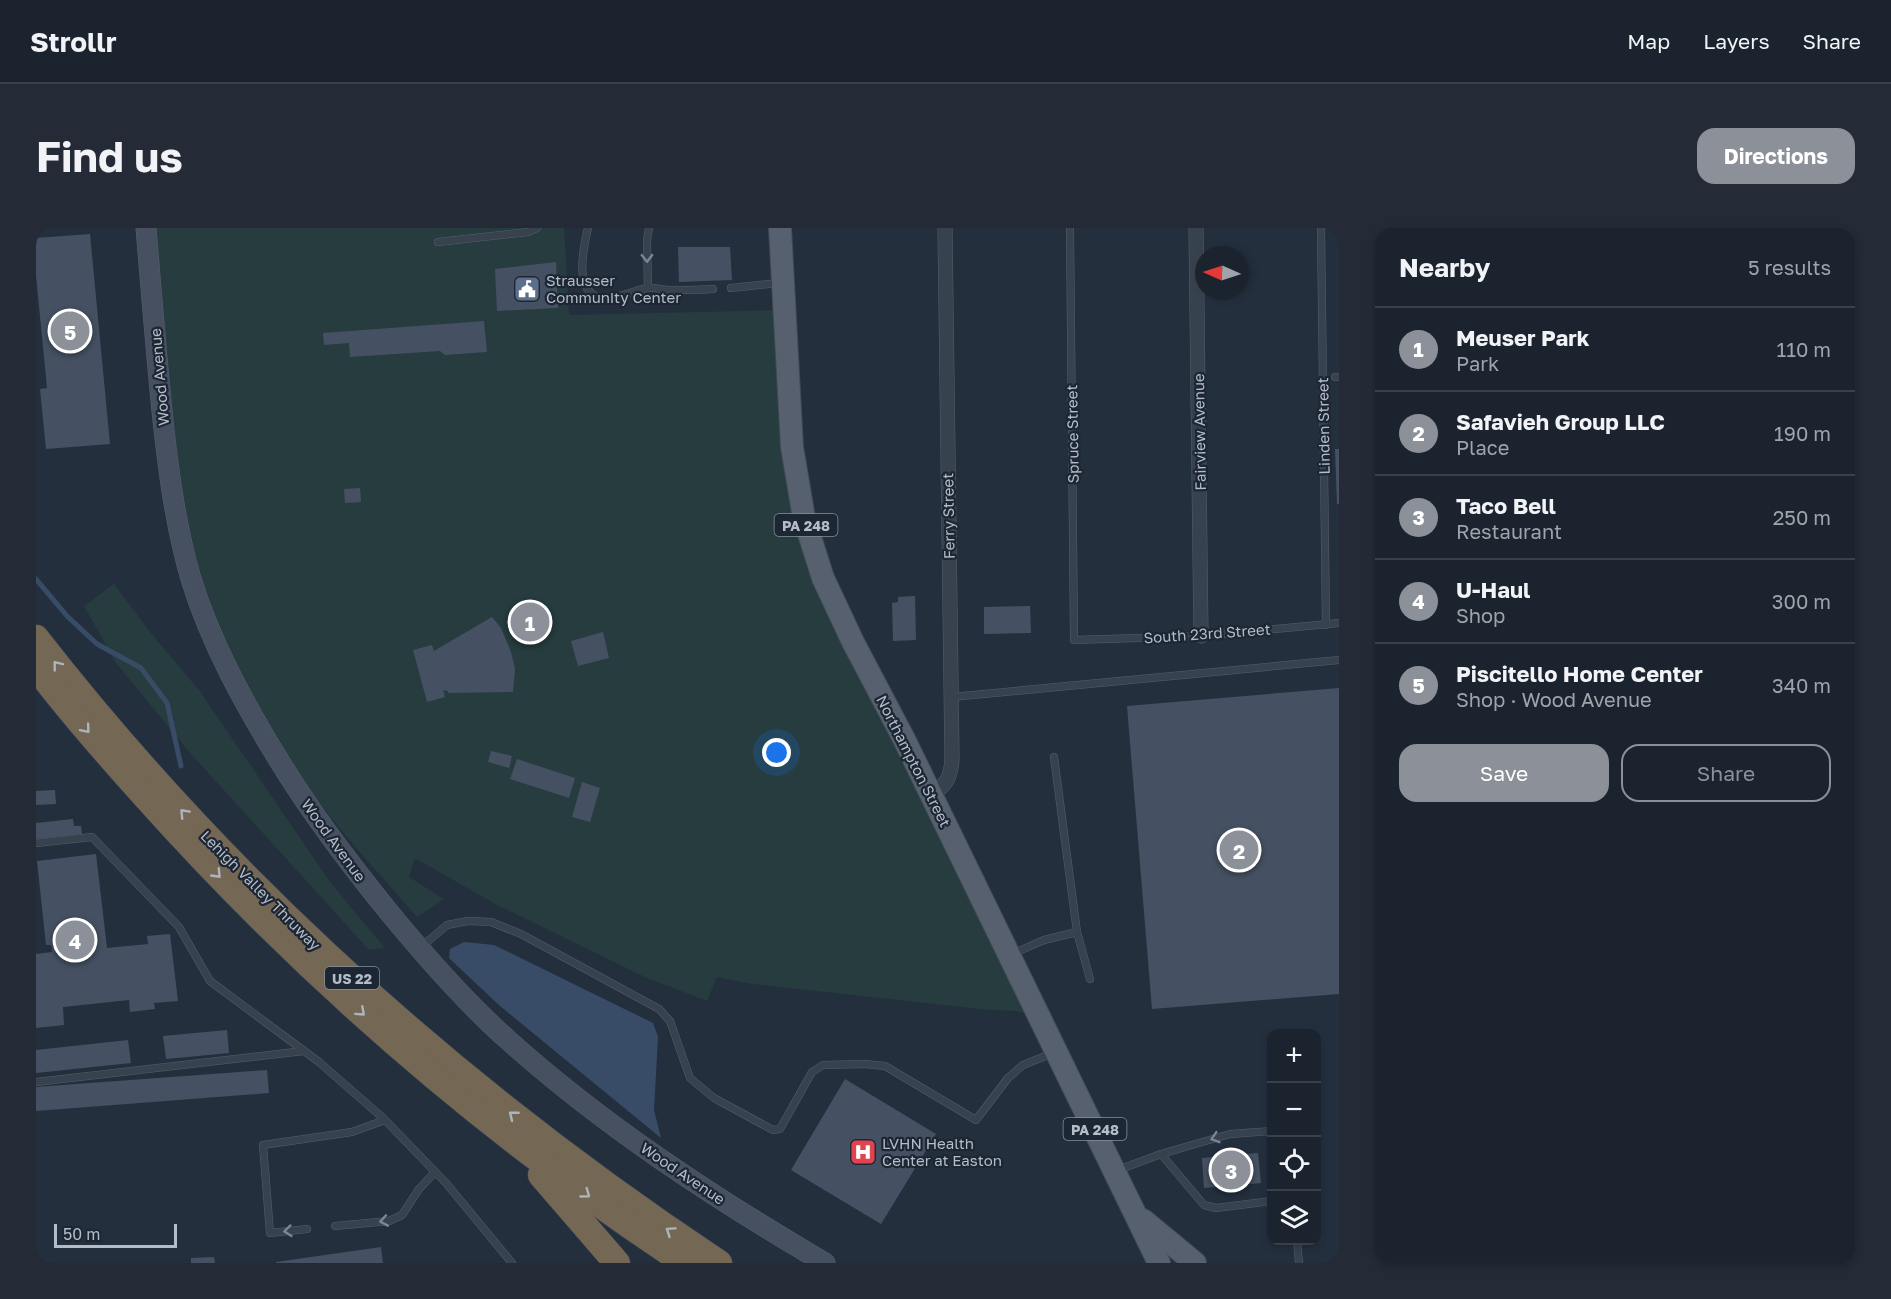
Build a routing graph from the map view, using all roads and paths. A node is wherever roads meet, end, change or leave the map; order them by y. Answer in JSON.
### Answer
{"nodes":[{"id":1,"x":146,"y":228,"type":"edge"},
{"id":2,"x":537,"y":228,"type":"edge"},
{"id":3,"x":588,"y":228,"type":"edge"},
{"id":4,"x":649,"y":228,"type":"edge"},
{"id":5,"x":780,"y":228,"type":"edge"},
{"id":6,"x":945,"y":228,"type":"edge"},
{"id":7,"x":1070,"y":228,"type":"edge"},
{"id":8,"x":1196,"y":228,"type":"edge"},
{"id":9,"x":1321,"y":228,"type":"edge"},
{"id":10,"x":438,"y":242,"type":"dead end"},
{"id":11,"x":783,"y":282,"type":"junction"},
{"id":12,"x":648,"y":288,"type":"junction"},
{"id":13,"x":731,"y":288,"type":"dead end"},
{"id":14,"x":713,"y":289,"type":"dead end"},
{"id":15,"x":1339,"y":623,"type":"edge"},
{"id":16,"x":1326,"y":625,"type":"junction"},
{"id":17,"x":1201,"y":636,"type":"junction"},
{"id":18,"x":36,"y":638,"type":"edge"},
{"id":19,"x":1074,"y":640,"type":"joint"},
{"id":20,"x":1339,"y":660,"type":"edge"},
{"id":21,"x":36,"y":668,"type":"edge"},
{"id":22,"x":952,"y":697,"type":"junction"},
{"id":23,"x":1054,"y":757,"type":"dead end"},
{"id":24,"x":931,"y":795,"type":"junction"},
{"id":25,"x":36,"y":843,"type":"edge"},
{"id":26,"x":1077,"y":932,"type":"junction"},
{"id":27,"x":418,"y":949,"type":"junction"},
{"id":28,"x":1009,"y":955,"type":"junction"},
{"id":29,"x":1090,"y":980,"type":"dead end"},
{"id":30,"x":304,"y":1051,"type":"junction"},
{"id":31,"x":1056,"y":1051,"type":"junction"},
{"id":32,"x":36,"y":1082,"type":"edge"},
{"id":33,"x":385,"y":1120,"type":"junction"},
{"id":34,"x":1267,"y":1131,"type":"edge"},
{"id":35,"x":506,"y":1134,"type":"junction"},
{"id":36,"x":1161,"y":1154,"type":"junction"},
{"id":37,"x":1115,"y":1170,"type":"junction"},
{"id":38,"x":435,"y":1172,"type":"junction"},
{"id":39,"x":1267,"y":1202,"type":"edge"},
{"id":40,"x":1138,"y":1216,"type":"junction"},
{"id":41,"x":335,"y":1226,"type":"dead end"},
{"id":42,"x":307,"y":1229,"type":"dead end"},
{"id":43,"x":1297,"y":1245,"type":"edge"},
{"id":44,"x":512,"y":1263,"type":"edge"},
{"id":45,"x":617,"y":1263,"type":"edge"},
{"id":46,"x":685,"y":1263,"type":"edge"},
{"id":47,"x":719,"y":1263,"type":"edge"},
{"id":48,"x":825,"y":1263,"type":"edge"},
{"id":49,"x":1159,"y":1263,"type":"edge"},
{"id":50,"x":1195,"y":1263,"type":"edge"},
{"id":51,"x":1299,"y":1263,"type":"edge"}],
"edges":[{"from":1,"to":27,"type":"main road","name":"Wood Avenue"},
{"from":2,"to":10,"type":"lane"},
{"from":3,"to":12,"type":"lane"},
{"from":4,"to":12,"type":"lane","one_way":true},
{"from":5,"to":11,"type":"main road","name":"Northampton Street","number":"PA 248"},
{"from":6,"to":22,"type":"street","name":"Ferry Street"},
{"from":7,"to":19,"type":"lane","name":"Spruce Street"},
{"from":8,"to":17,"type":"street","name":"Fairview Avenue"},
{"from":9,"to":16,"type":"lane","name":"Linden Street"},
{"from":11,"to":13,"type":"lane"},
{"from":11,"to":24,"type":"main road","name":"Northampton Street","number":"PA 248"},
{"from":12,"to":14,"type":"lane"},
{"from":15,"to":16,"type":"lane","name":"South 23rd Street"},
{"from":16,"to":17,"type":"lane","name":"South 23rd Street"},
{"from":17,"to":19,"type":"lane","name":"South 23rd Street"},
{"from":47,"to":18,"type":"highway","name":"Lehigh Valley Thruway","number":"US 22","one_way":true},
{"from":20,"to":22,"type":"lane"},
{"from":21,"to":35,"type":"highway","name":"Lehigh Valley Thruway","number":"US 22","one_way":true},
{"from":22,"to":24,"type":"street","name":"Ferry Street"},
{"from":23,"to":26,"type":"lane"},
{"from":24,"to":28,"type":"main road","name":"Northampton Street","number":"PA 248"},
{"from":25,"to":30,"type":"lane"},
{"from":26,"to":28,"type":"lane"},
{"from":26,"to":29,"type":"lane"},
{"from":27,"to":31,"type":"lane"},
{"from":27,"to":48,"type":"main road","name":"Wood Avenue"},
{"from":28,"to":31,"type":"main road","name":"Northampton Street","number":"PA 248"},
{"from":30,"to":32,"type":"lane"},
{"from":30,"to":33,"type":"lane"},
{"from":31,"to":37,"type":"main road","name":"Northampton Street","number":"PA 248"},
{"from":33,"to":38,"type":"lane"},
{"from":42,"to":33,"type":"lane","one_way":true},
{"from":34,"to":36,"type":"lane","one_way":true},
{"from":35,"to":45,"type":"highway"},
{"from":35,"to":46,"type":"highway","name":"Lehigh Valley Thruway","number":"US 22","one_way":true},
{"from":36,"to":37,"type":"lane"},
{"from":36,"to":39,"type":"lane"},
{"from":37,"to":40,"type":"main road","name":"Northampton Street","number":"PA 248"},
{"from":38,"to":41,"type":"lane","one_way":true},
{"from":38,"to":44,"type":"lane"},
{"from":40,"to":49,"type":"main road","name":"Northampton Street","number":"PA 248"},
{"from":40,"to":50,"type":"main road"},
{"from":43,"to":51,"type":"lane"}]}
